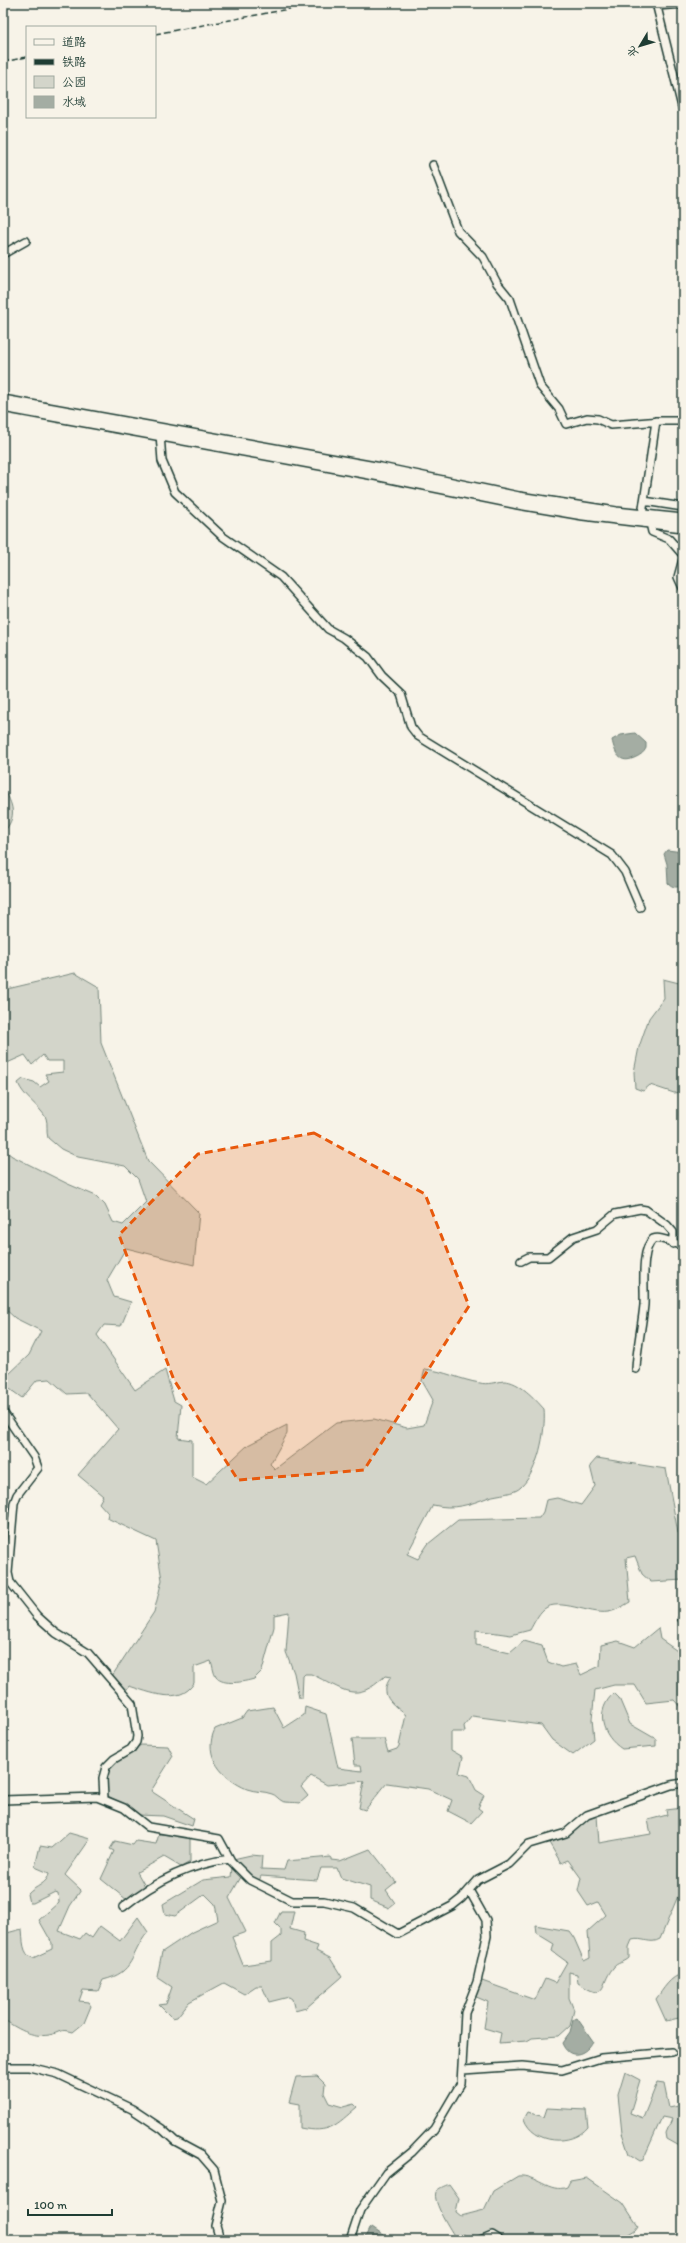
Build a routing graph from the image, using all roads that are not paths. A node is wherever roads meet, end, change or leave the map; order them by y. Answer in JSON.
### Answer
{"nodes":[{"id":1,"x":683,"y":4,"type":"edge"},
{"id":2,"x":656,"y":5,"type":"edge"},
{"id":3,"x":683,"y":111,"type":"edge"},
{"id":4,"x":433,"y":165,"type":"dead end"},
{"id":5,"x":26,"y":241,"type":"dead end"},
{"id":6,"x":3,"y":254,"type":"edge"},
{"id":7,"x":3,"y":400,"type":"edge"},
{"id":8,"x":3,"y":407,"type":"edge"},
{"id":9,"x":656,"y":421,"type":"junction"},
{"id":10,"x":683,"y":421,"type":"edge"},
{"id":11,"x":160,"y":434,"type":"junction"},
{"id":12,"x":644,"y":501,"type":"junction"},
{"id":13,"x":683,"y":507,"type":"edge"},
{"id":14,"x":642,"y":515,"type":"junction"},
{"id":15,"x":683,"y":519,"type":"edge"},
{"id":16,"x":650,"y":524,"type":"junction"},
{"id":17,"x":683,"y":527,"type":"edge"},
{"id":18,"x":683,"y":555,"type":"edge"},
{"id":19,"x":683,"y":559,"type":"edge"},
{"id":20,"x":683,"y":588,"type":"edge"},
{"id":21,"x":640,"y":907,"type":"dead end"},
{"id":22,"x":673,"y":1244,"type":"junction"},
{"id":23,"x":683,"y":1245,"type":"edge"},
{"id":24,"x":521,"y":1261,"type":"dead end"},
{"id":25,"x":636,"y":1369,"type":"dead end"},
{"id":26,"x":3,"y":1412,"type":"edge"},
{"id":27,"x":683,"y":1783,"type":"edge"},
{"id":28,"x":104,"y":1799,"type":"junction"},
{"id":29,"x":3,"y":1800,"type":"edge"},
{"id":30,"x":230,"y":1858,"type":"junction"},
{"id":31,"x":469,"y":1890,"type":"junction"},
{"id":32,"x":123,"y":1908,"type":"dead end"},
{"id":33,"x":672,"y":2052,"type":"dead end"},
{"id":34,"x":3,"y":2067,"type":"edge"},
{"id":35,"x":463,"y":2070,"type":"junction"},
{"id":36,"x":220,"y":2240,"type":"edge"},
{"id":37,"x":350,"y":2240,"type":"edge"},
{"id":38,"x":480,"y":2240,"type":"edge"},
{"id":39,"x":500,"y":2240,"type":"edge"}],
"edges":[{"from":1,"to":2,"type":"street"},
{"from":2,"to":3,"type":"street"},
{"from":4,"to":9,"type":"street"},
{"from":5,"to":6,"type":"street"},
{"from":7,"to":14,"type":"main road"},
{"from":8,"to":11,"type":"main road"},
{"from":9,"to":10,"type":"street"},
{"from":9,"to":12,"type":"street"},
{"from":11,"to":16,"type":"main road"},
{"from":11,"to":21,"type":"street"},
{"from":12,"to":13,"type":"street"},
{"from":12,"to":14,"type":"street"},
{"from":14,"to":15,"type":"main road"},
{"from":16,"to":17,"type":"main road"},
{"from":16,"to":18,"type":"street"},
{"from":19,"to":20,"type":"street"},
{"from":22,"to":23,"type":"street"},
{"from":22,"to":24,"type":"street"},
{"from":22,"to":25,"type":"street"},
{"from":26,"to":28,"type":"street"},
{"from":27,"to":31,"type":"street"},
{"from":28,"to":29,"type":"street"},
{"from":28,"to":30,"type":"street"},
{"from":30,"to":31,"type":"street"},
{"from":30,"to":32,"type":"street"},
{"from":31,"to":35,"type":"street"},
{"from":33,"to":35,"type":"street"},
{"from":34,"to":36,"type":"street"},
{"from":35,"to":37,"type":"street"},
{"from":38,"to":39,"type":"street"}]}
